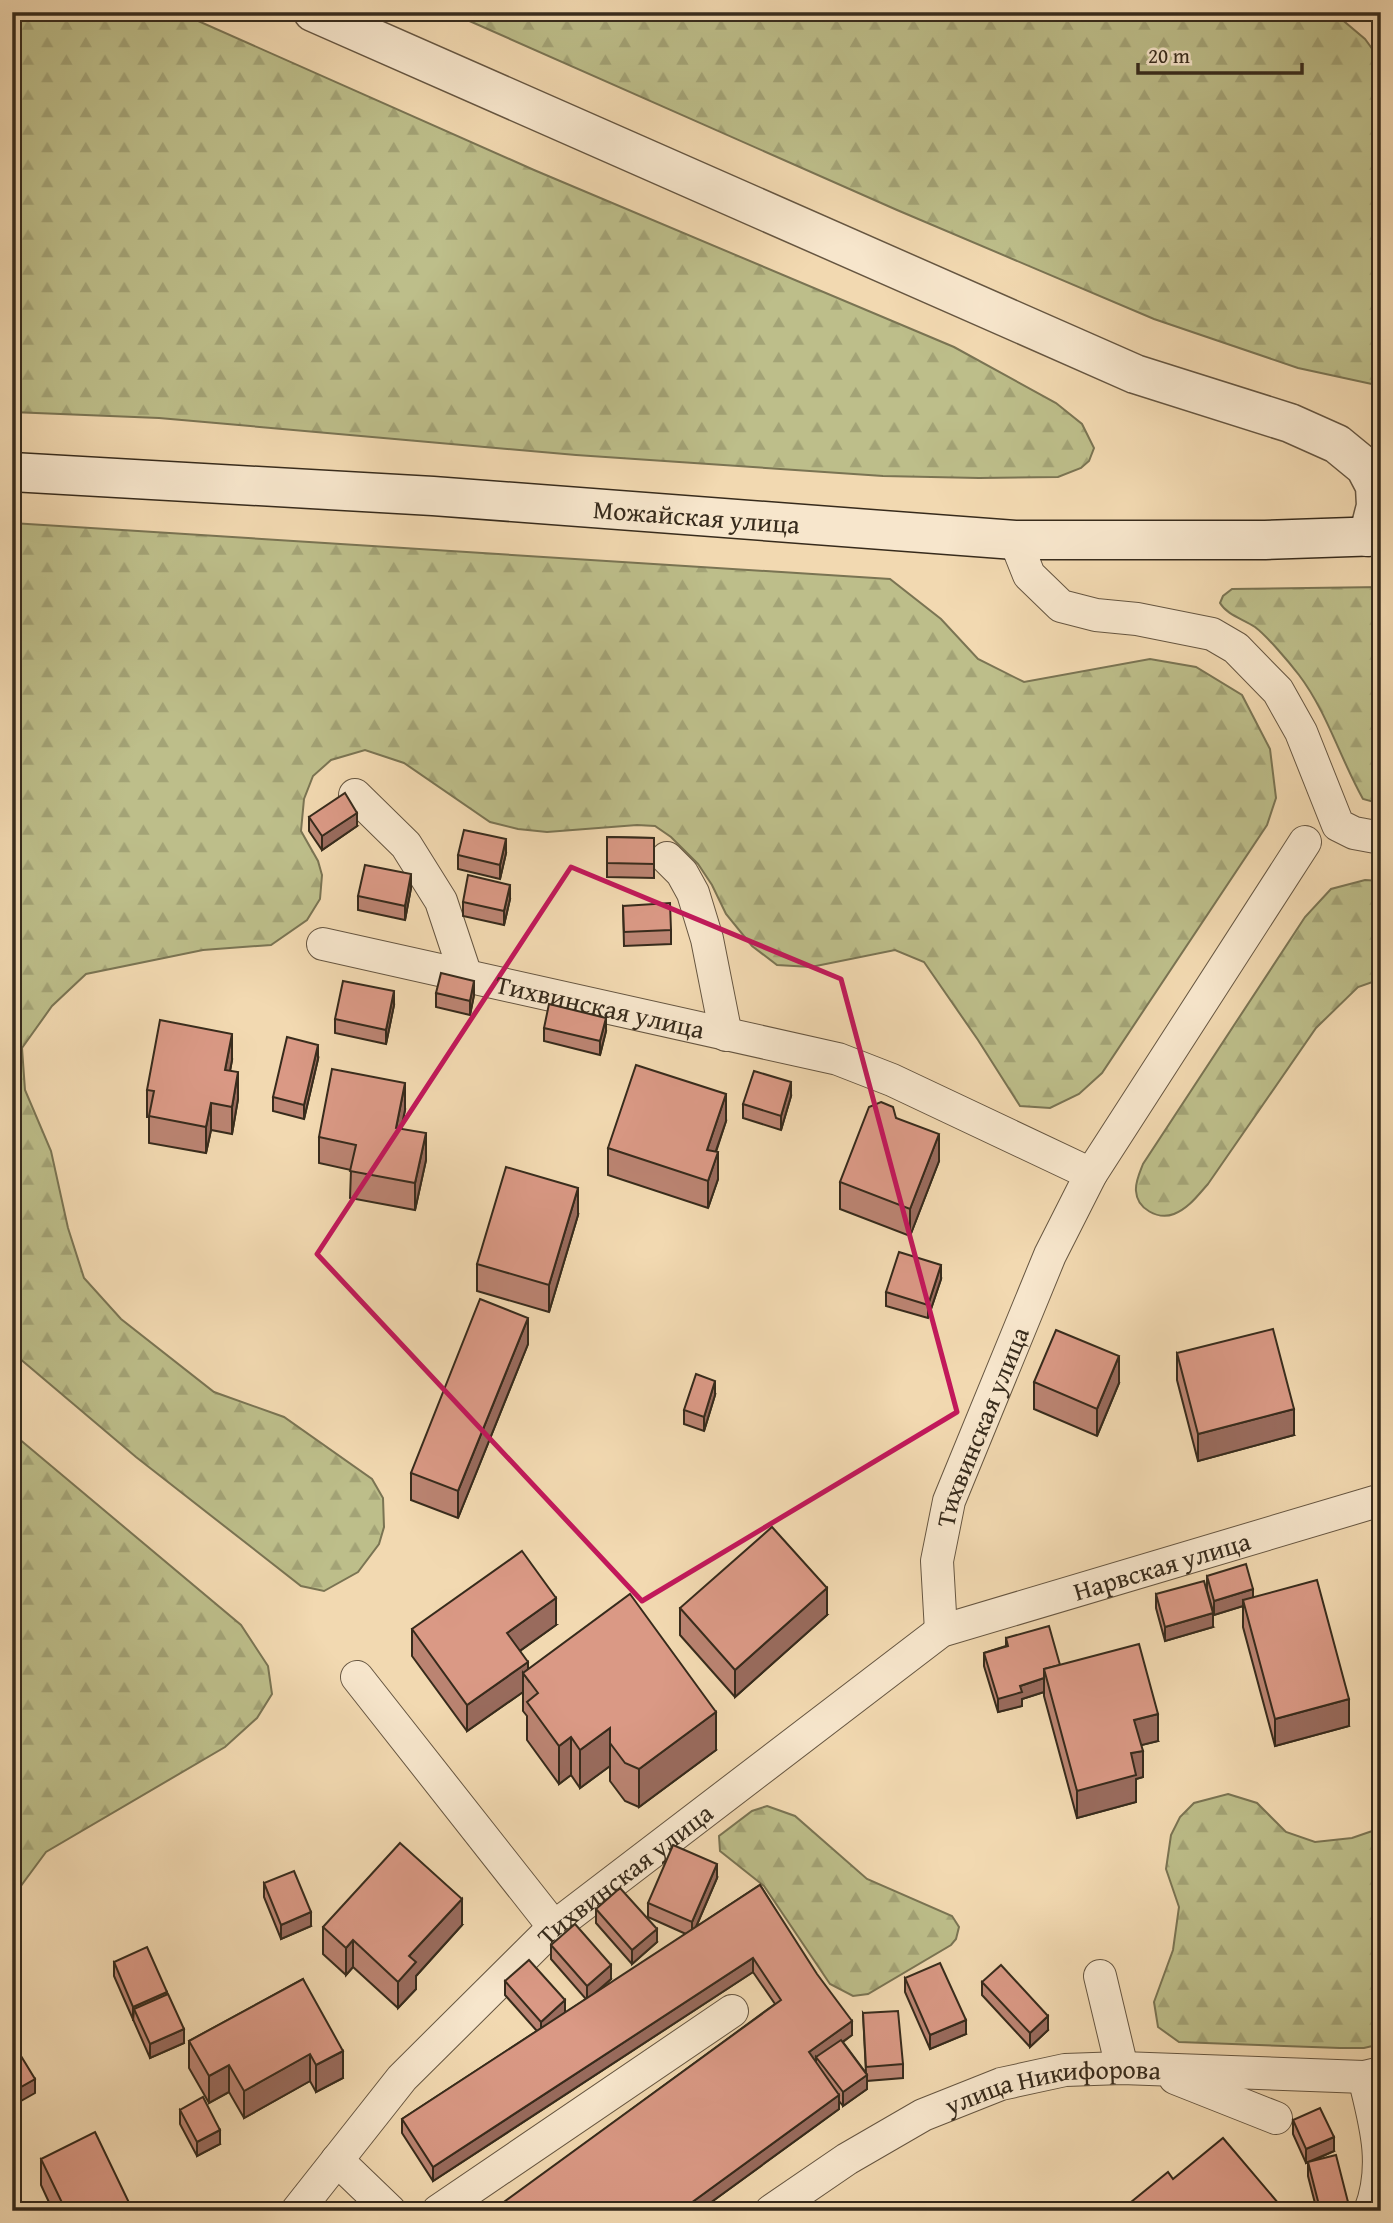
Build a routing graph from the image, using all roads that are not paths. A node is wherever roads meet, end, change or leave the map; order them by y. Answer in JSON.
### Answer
{"nodes":[{"id":1,"x":313,"y":12,"type":"edge"},
{"id":2,"x":12,"y":472,"type":"edge"},
{"id":3,"x":1374,"y":537,"type":"edge"},
{"id":4,"x":1015,"y":540,"type":"junction"},
{"id":5,"x":355,"y":795,"type":"dead end"},
{"id":6,"x":1381,"y":838,"type":"edge"},
{"id":7,"x":1306,"y":842,"type":"dead end"},
{"id":8,"x":667,"y":858,"type":"dead end"},
{"id":9,"x":323,"y":944,"type":"dead end"},
{"id":10,"x":466,"y":976,"type":"junction"},
{"id":11,"x":726,"y":1035,"type":"junction"},
{"id":12,"x":1091,"y":1174,"type":"junction"},
{"id":13,"x":1381,"y":1500,"type":"edge"},
{"id":14,"x":941,"y":1631,"type":"junction"},
{"id":15,"x":357,"y":1677,"type":"dead end"},
{"id":16,"x":554,"y":1927,"type":"junction"},
{"id":17,"x":1100,"y":1976,"type":"dead end"},
{"id":18,"x":732,"y":2011,"type":"dead end"},
{"id":19,"x":1122,"y":2068,"type":"junction"},
{"id":20,"x":1155,"y":2070,"type":"junction"},
{"id":21,"x":1373,"y":2075,"type":"edge"},
{"id":22,"x":1276,"y":2118,"type":"dead end"},
{"id":23,"x":337,"y":2160,"type":"junction"},
{"id":24,"x":1380,"y":2167,"type":"edge"},
{"id":25,"x":297,"y":2211,"type":"edge"},
{"id":26,"x":390,"y":2211,"type":"edge"},
{"id":27,"x":438,"y":2211,"type":"edge"},
{"id":28,"x":771,"y":2211,"type":"edge"},
{"id":29,"x":1370,"y":2211,"type":"edge"}],
"edges":[{"from":1,"to":3,"type":"main road"},
{"from":2,"to":4,"type":"main road","name":"Можайская улица"},
{"from":3,"to":4,"type":"main road","name":"Можайская улица"},
{"from":4,"to":6,"type":"lane"},
{"from":5,"to":10,"type":"lane"},
{"from":7,"to":12,"type":"lane"},
{"from":8,"to":11,"type":"lane"},
{"from":9,"to":10,"type":"lane","name":"Тихвинская улица"},
{"from":10,"to":11,"type":"lane","name":"Тихвинская улица"},
{"from":11,"to":12,"type":"lane","name":"Тихвинская улица"},
{"from":12,"to":14,"type":"lane","name":"Тихвинская улица"},
{"from":13,"to":14,"type":"lane","name":"Нарвская улица"},
{"from":14,"to":16,"type":"lane","name":"Тихвинская улица"},
{"from":15,"to":16,"type":"lane"},
{"from":16,"to":23,"type":"lane","name":"Тихвинская улица"},
{"from":17,"to":19,"type":"lane"},
{"from":18,"to":27,"type":"lane"},
{"from":19,"to":20,"type":"lane","name":"улица Никифорова"},
{"from":19,"to":28,"type":"lane","name":"улица Никифорова"},
{"from":20,"to":21,"type":"lane","name":"улица Никифорова"},
{"from":20,"to":22,"type":"lane"},
{"from":21,"to":24,"type":"lane"},
{"from":23,"to":25,"type":"lane","name":"Тихвинская улица"},
{"from":23,"to":26,"type":"lane"},
{"from":24,"to":29,"type":"lane"}]}
